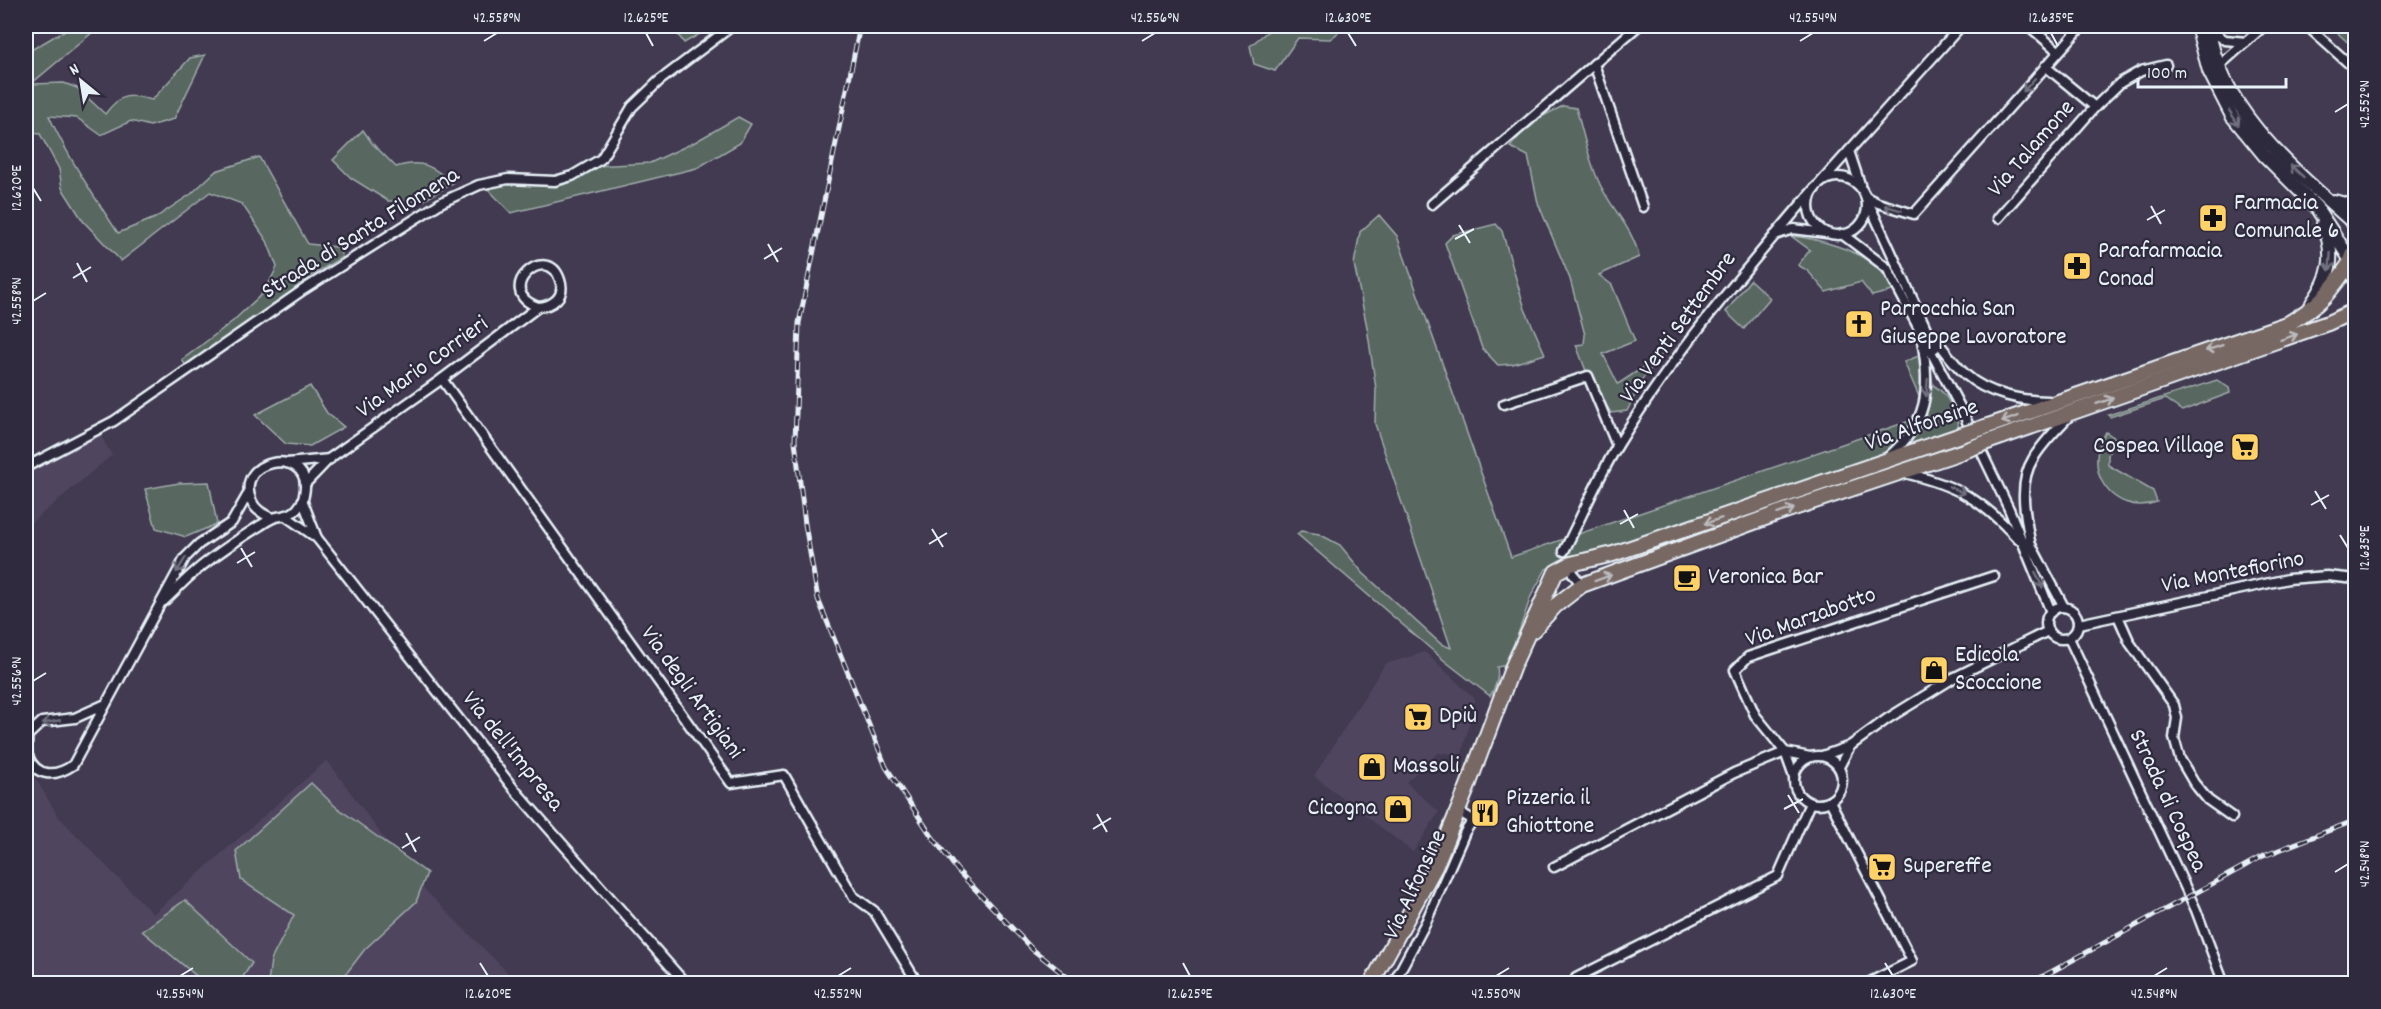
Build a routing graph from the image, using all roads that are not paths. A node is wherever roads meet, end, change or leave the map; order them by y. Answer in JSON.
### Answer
{"nodes":[{"id":1,"x":732,"y":26,"type":"edge"},
{"id":2,"x":1638,"y":26,"type":"edge"},
{"id":3,"x":1961,"y":26,"type":"edge"},
{"id":4,"x":2029,"y":26,"type":"edge"},
{"id":5,"x":2082,"y":26,"type":"edge"},
{"id":6,"x":2264,"y":26,"type":"edge"},
{"id":7,"x":2307,"y":26,"type":"edge"},
{"id":8,"x":2204,"y":27,"type":"edge"},
{"id":9,"x":2246,"y":42,"type":"junction"},
{"id":10,"x":2058,"y":51,"type":"junction"},
{"id":11,"x":1594,"y":64,"type":"junction"},
{"id":12,"x":2166,"y":65,"type":"dead end"},
{"id":13,"x":2220,"y":65,"type":"junction"},
{"id":14,"x":2045,"y":66,"type":"junction"},
{"id":15,"x":2355,"y":70,"type":"edge"},
{"id":16,"x":2095,"y":107,"type":"junction"},
{"id":17,"x":1849,"y":151,"type":"junction"},
{"id":18,"x":1840,"y":162,"type":"junction"},
{"id":19,"x":1855,"y":174,"type":"junction"},
{"id":20,"x":1818,"y":185,"type":"junction"},
{"id":21,"x":1861,"y":188,"type":"junction"},
{"id":22,"x":1866,"y":197,"type":"junction"},
{"id":23,"x":2325,"y":198,"type":"junction"},
{"id":24,"x":1432,"y":204,"type":"dead end"},
{"id":25,"x":1643,"y":207,"type":"dead end"},
{"id":26,"x":2316,"y":207,"type":"junction"},
{"id":27,"x":2355,"y":207,"type":"edge"},
{"id":28,"x":1998,"y":218,"type":"dead end"},
{"id":29,"x":1876,"y":221,"type":"junction"},
{"id":30,"x":2355,"y":225,"type":"edge"},
{"id":31,"x":1859,"y":226,"type":"junction"},
{"id":32,"x":1831,"y":234,"type":"junction"},
{"id":33,"x":1842,"y":234,"type":"junction"},
{"id":34,"x":1774,"y":235,"type":"junction"},
{"id":35,"x":2352,"y":257,"type":"edge"},
{"id":36,"x":2355,"y":280,"type":"edge"},
{"id":37,"x":538,"y":307,"type":"junction"},
{"id":38,"x":2355,"y":310,"type":"edge"},
{"id":39,"x":2289,"y":323,"type":"junction"},
{"id":40,"x":1923,"y":328,"type":"junction"},
{"id":41,"x":442,"y":379,"type":"junction"},
{"id":42,"x":2062,"y":401,"type":"junction"},
{"id":43,"x":1504,"y":404,"type":"dead end"},
{"id":44,"x":2072,"y":413,"type":"junction"},
{"id":45,"x":1617,"y":446,"type":"junction"},
{"id":46,"x":330,"y":458,"type":"junction"},
{"id":47,"x":287,"y":463,"type":"junction"},
{"id":48,"x":26,"y":467,"type":"edge"},
{"id":49,"x":1871,"y":468,"type":"junction"},
{"id":50,"x":1902,"y":472,"type":"junction"},
{"id":51,"x":305,"y":484,"type":"junction"},
{"id":52,"x":248,"y":494,"type":"junction"},
{"id":53,"x":303,"y":502,"type":"junction"},
{"id":54,"x":287,"y":517,"type":"junction"},
{"id":55,"x":273,"y":518,"type":"junction"},
{"id":56,"x":317,"y":538,"type":"junction"},
{"id":57,"x":2026,"y":543,"type":"junction"},
{"id":58,"x":199,"y":544,"type":"junction"},
{"id":59,"x":1564,"y":551,"type":"dead end"},
{"id":60,"x":213,"y":558,"type":"junction"},
{"id":61,"x":1571,"y":564,"type":"junction"},
{"id":62,"x":1994,"y":576,"type":"dead end"},
{"id":63,"x":2355,"y":579,"type":"edge"},
{"id":64,"x":1582,"y":585,"type":"junction"},
{"id":65,"x":163,"y":601,"type":"junction"},
{"id":66,"x":2064,"y":607,"type":"junction"},
{"id":67,"x":2051,"y":612,"type":"junction"},
{"id":68,"x":2118,"y":616,"type":"junction"},
{"id":69,"x":2079,"y":624,"type":"junction"},
{"id":70,"x":2048,"y":631,"type":"junction"},
{"id":71,"x":1525,"y":638,"type":"junction"},
{"id":72,"x":2069,"y":638,"type":"junction"},
{"id":73,"x":106,"y":704,"type":"junction"},
{"id":74,"x":1850,"y":747,"type":"junction"},
{"id":75,"x":1785,"y":752,"type":"junction"},
{"id":76,"x":1822,"y":756,"type":"junction"},
{"id":77,"x":1810,"y":757,"type":"junction"},
{"id":78,"x":1839,"y":767,"type":"junction"},
{"id":79,"x":1794,"y":777,"type":"junction"},
{"id":80,"x":1830,"y":801,"type":"junction"},
{"id":81,"x":1810,"y":803,"type":"junction"},
{"id":82,"x":1458,"y":811,"type":"junction"},
{"id":83,"x":2232,"y":817,"type":"dead end"},
{"id":84,"x":1554,"y":867,"type":"dead end"},
{"id":85,"x":686,"y":984,"type":"edge"},
{"id":86,"x":918,"y":984,"type":"edge"},
{"id":87,"x":1371,"y":984,"type":"edge"},
{"id":88,"x":1393,"y":984,"type":"edge"},
{"id":89,"x":1579,"y":984,"type":"edge"},
{"id":90,"x":1866,"y":984,"type":"edge"},
{"id":91,"x":2224,"y":984,"type":"edge"}],
"edges":[{"from":1,"to":48,"type":"street","name":"Strada di Santa Filomena"},
{"from":2,"to":11,"type":"street"},
{"from":3,"to":17,"type":"street","name":"Via Venti Settembre"},
{"from":4,"to":10,"type":"street"},
{"from":5,"to":10,"type":"street"},
{"from":6,"to":9,"type":"street"},
{"from":7,"to":15,"type":"street"},
{"from":8,"to":9,"type":"street"},
{"from":8,"to":13,"type":"main road"},
{"from":8,"to":26,"type":"main road","one_way":true},
{"from":9,"to":13,"type":"street"},
{"from":10,"to":14,"type":"street"},
{"from":11,"to":24,"type":"street"},
{"from":11,"to":25,"type":"street"},
{"from":12,"to":16,"type":"street","name":"Via Talamone"},
{"from":23,"to":13,"type":"main road","one_way":true},
{"from":14,"to":16,"type":"street","name":"Via Talamone"},
{"from":14,"to":22,"type":"street","one_way":true},
{"from":16,"to":28,"type":"street","name":"Via Talamone"},
{"from":17,"to":18,"type":"street","name":"Via Venti Settembre"},
{"from":17,"to":19,"type":"street"},
{"from":18,"to":19,"type":"street"},
{"from":18,"to":20,"type":"street","name":"Via Venti Settembre"},
{"from":19,"to":21,"type":"street"},
{"from":20,"to":21,"type":"street"},
{"from":20,"to":32,"type":"street"},
{"from":20,"to":34,"type":"street","name":"Via Venti Settembre"},
{"from":21,"to":22,"type":"street"},
{"from":22,"to":29,"type":"street"},
{"from":22,"to":31,"type":"street"},
{"from":23,"to":27,"type":"main road"},
{"from":23,"to":30,"type":"main road"},
{"from":26,"to":35,"type":"main road"},
{"from":26,"to":39,"type":"main road","one_way":true},
{"from":29,"to":31,"type":"street"},
{"from":29,"to":40,"type":"street"},
{"from":31,"to":33,"type":"street"},
{"from":32,"to":33,"type":"street"},
{"from":32,"to":34,"type":"street"},
{"from":33,"to":40,"type":"street"},
{"from":34,"to":45,"type":"street","name":"Via Venti Settembre"},
{"from":35,"to":36,"type":"main road"},
{"from":35,"to":39,"type":"main road","name":"Via Alfonsine"},
{"from":37,"to":37,"type":"street","name":"Via Mario Corrieri"},
{"from":37,"to":41,"type":"street","name":"Via Mario Corrieri"},
{"from":44,"to":38,"type":"main road","name":"Via Alfonsine","one_way":true},
{"from":39,"to":42,"type":"main road","name":"Via Alfonsine","one_way":true},
{"from":40,"to":42,"type":"street"},
{"from":40,"to":49,"type":"street","one_way":true},
{"from":40,"to":57,"type":"street"},
{"from":41,"to":46,"type":"street","name":"Via Mario Corrieri"},
{"from":41,"to":86,"type":"street","name":"Via degli Artigiani"},
{"from":42,"to":49,"type":"main road","name":"Via Alfonsine","one_way":true,"bridge":true},
{"from":43,"to":45,"type":"street","name":"Via Venti Settembre"},
{"from":44,"to":50,"type":"main road","name":"Via Alfonsine","bridge":true},
{"from":44,"to":57,"type":"street"},
{"from":45,"to":59,"type":"street","name":"Via Venti Settembre"},
{"from":46,"to":47,"type":"street","name":"Via Mario Corrieri"},
{"from":46,"to":51,"type":"street","name":"Via Mario Corrieri"},
{"from":47,"to":51,"type":"street"},
{"from":47,"to":52,"type":"street","name":"Via Mario Corrieri"},
{"from":49,"to":61,"type":"main road","name":"Via Alfonsine","one_way":true},
{"from":50,"to":57,"type":"street","one_way":true},
{"from":64,"to":50,"type":"main road","name":"Via Alfonsine","one_way":true},
{"from":51,"to":53,"type":"street"},
{"from":52,"to":55,"type":"street"},
{"from":52,"to":58,"type":"street","name":"Via Mario Corrieri"},
{"from":53,"to":54,"type":"street"},
{"from":53,"to":56,"type":"street","name":"Via dell'Impresa"},
{"from":54,"to":55,"type":"street","name":"Via Mario Corrieri"},
{"from":54,"to":56,"type":"street","name":"Via dell'Impresa"},
{"from":55,"to":60,"type":"street","name":"Via Mario Corrieri"},
{"from":56,"to":85,"type":"street","name":"Via dell'Impresa"},
{"from":57,"to":66,"type":"street"},
{"from":57,"to":67,"type":"street","one_way":true},
{"from":58,"to":60,"type":"street"},
{"from":58,"to":65,"type":"street","name":"Via Mario Corrieri","one_way":true},
{"from":60,"to":65,"type":"street","name":"Via Mario Corrieri"},
{"from":61,"to":64,"type":"street"},
{"from":61,"to":71,"type":"main road","name":"Via Alfonsine"},
{"from":62,"to":75,"type":"street","name":"Via Marzabotto"},
{"from":63,"to":68,"type":"street","name":"Via Montefiorino"},
{"from":64,"to":71,"type":"main road","name":"Via Alfonsine"},
{"from":65,"to":73,"type":"street","name":"Via Mario Corrieri"},
{"from":66,"to":67,"type":"street"},
{"from":66,"to":69,"type":"street"},
{"from":67,"to":70,"type":"street"},
{"from":68,"to":69,"type":"street","name":"Via Montefiorino"},
{"from":68,"to":83,"type":"street"},
{"from":69,"to":72,"type":"street"},
{"from":70,"to":72,"type":"street"},
{"from":70,"to":74,"type":"street"},
{"from":71,"to":82,"type":"main road","name":"Via Alfonsine"},
{"from":72,"to":91,"type":"street","name":"Strada di Cospea"},
{"from":73,"to":73,"type":"street","name":"Via Mario Corrieri","one_way":true},
{"from":74,"to":76,"type":"street"},
{"from":74,"to":78,"type":"street"},
{"from":75,"to":77,"type":"street"},
{"from":75,"to":79,"type":"street","name":"Via Marzabotto"},
{"from":75,"to":84,"type":"street"},
{"from":76,"to":77,"type":"street"},
{"from":76,"to":78,"type":"street"},
{"from":77,"to":79,"type":"street"},
{"from":78,"to":80,"type":"street"},
{"from":79,"to":81,"type":"street","name":"Via Marzabotto"},
{"from":80,"to":81,"type":"street"},
{"from":80,"to":90,"type":"street"},
{"from":81,"to":89,"type":"street"},
{"from":82,"to":87,"type":"main road","name":"Via Alfonsine"},
{"from":82,"to":88,"type":"street","name":"Via Alfonsine"}]}
